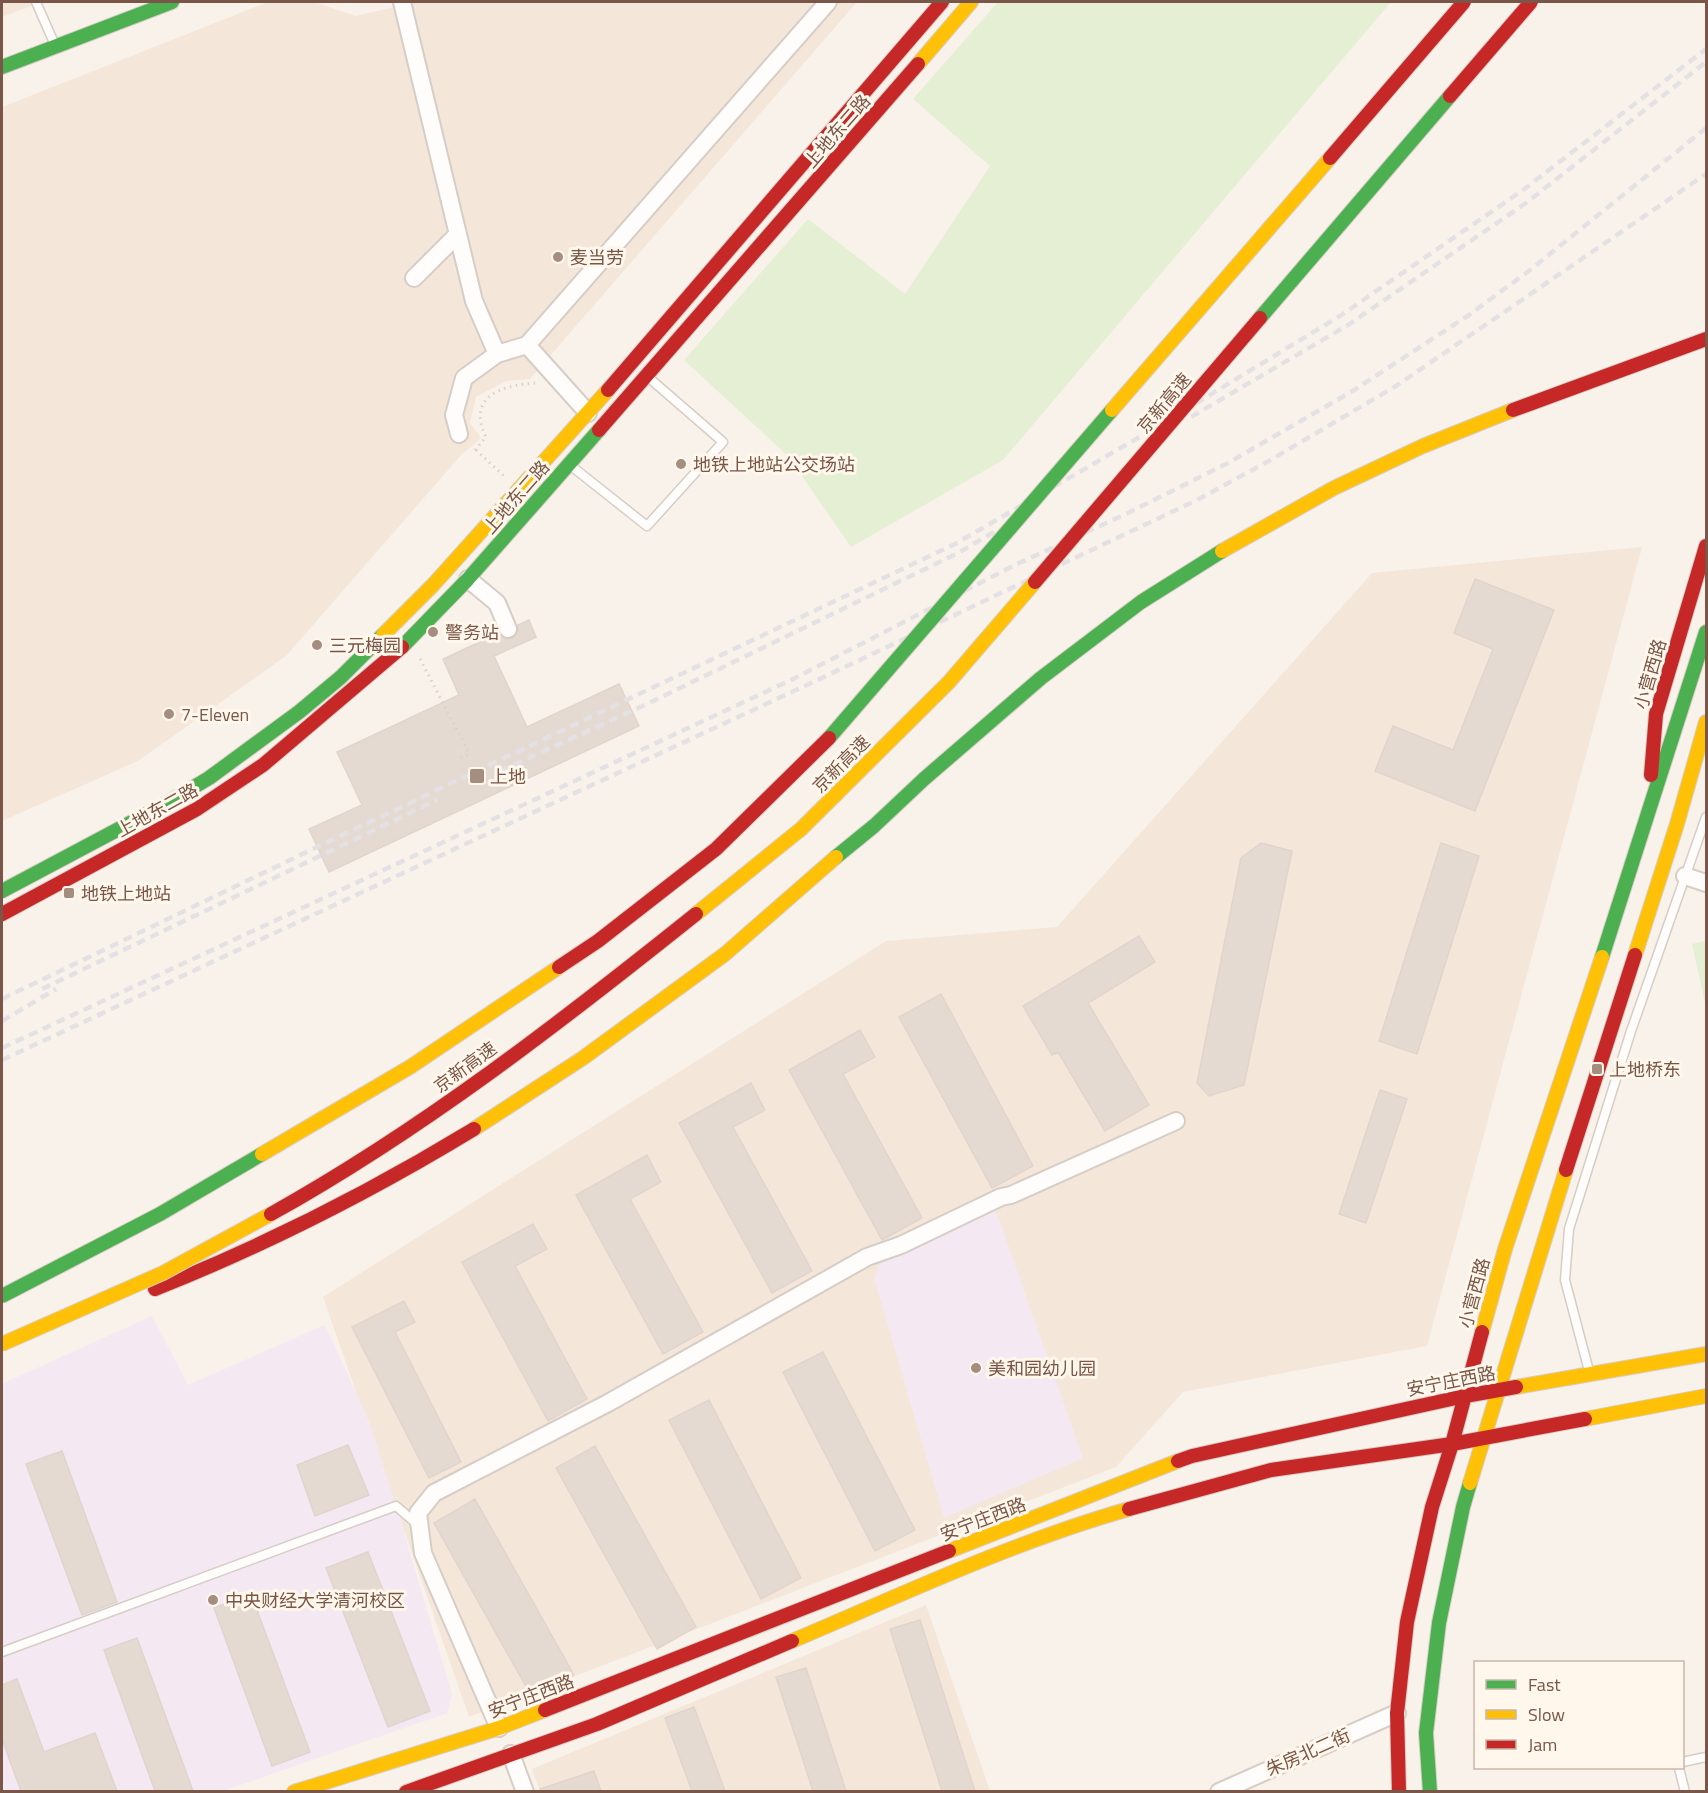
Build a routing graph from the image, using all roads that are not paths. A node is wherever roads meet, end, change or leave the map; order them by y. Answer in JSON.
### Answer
{"nodes":[{"id":1,"x":36,"y":2,"type":"edge"},
{"id":2,"x":172,"y":2,"type":"edge"},
{"id":3,"x":402,"y":2,"type":"edge"},
{"id":4,"x":828,"y":2,"type":"edge"},
{"id":5,"x":942,"y":2,"type":"edge"},
{"id":6,"x":971,"y":2,"type":"edge"},
{"id":7,"x":1464,"y":2,"type":"edge"},
{"id":8,"x":1531,"y":2,"type":"edge"},
{"id":9,"x":55,"y":46,"type":"junction"},
{"id":10,"x":2,"y":67,"type":"edge"},
{"id":11,"x":458,"y":234,"type":"junction"},
{"id":12,"x":414,"y":278,"type":"dead end"},
{"id":13,"x":1707,"y":339,"type":"edge"},
{"id":14,"x":527,"y":345,"type":"junction"},
{"id":15,"x":497,"y":354,"type":"junction"},
{"id":16,"x":632,"y":363,"type":"junction"},
{"id":17,"x":647,"y":375,"type":"junction"},
{"id":18,"x":588,"y":413,"type":"junction"},
{"id":19,"x":459,"y":434,"type":"dead end"},
{"id":20,"x":554,"y":451,"type":"junction"},
{"id":21,"x":569,"y":464,"type":"junction"},
{"id":22,"x":1707,"y":546,"type":"edge"},
{"id":23,"x":468,"y":579,"type":"junction"},
{"id":24,"x":508,"y":629,"type":"dead end"},
{"id":25,"x":1707,"y":632,"type":"edge"},
{"id":26,"x":1707,"y":722,"type":"edge"},
{"id":27,"x":1707,"y":757,"type":"edge"},
{"id":28,"x":1648,"y":817,"type":"junction"},
{"id":29,"x":1707,"y":817,"type":"edge"},
{"id":30,"x":1677,"y":824,"type":"junction"},
{"id":31,"x":1685,"y":876,"type":"junction"},
{"id":32,"x":1707,"y":883,"type":"edge"},
{"id":33,"x":2,"y":891,"type":"edge"},
{"id":34,"x":2,"y":914,"type":"edge"},
{"id":35,"x":1611,"y":1025,"type":"junction"},
{"id":36,"x":1631,"y":1030,"type":"junction"},
{"id":37,"x":1176,"y":1121,"type":"dead end"},
{"id":38,"x":2,"y":1296,"type":"edge"},
{"id":39,"x":16,"y":1338,"type":"junction"},
{"id":40,"x":2,"y":1344,"type":"edge"},
{"id":41,"x":1707,"y":1354,"type":"edge"},
{"id":42,"x":1590,"y":1375,"type":"junction"},
{"id":43,"x":1499,"y":1389,"type":"junction"},
{"id":44,"x":1465,"y":1396,"type":"junction"},
{"id":45,"x":1707,"y":1396,"type":"edge"},
{"id":46,"x":1485,"y":1438,"type":"junction"},
{"id":47,"x":1452,"y":1444,"type":"junction"},
{"id":48,"x":420,"y":1526,"type":"junction"},
{"id":49,"x":2,"y":1652,"type":"edge"},
{"id":50,"x":1397,"y":1713,"type":"junction"},
{"id":51,"x":499,"y":1728,"type":"junction"},
{"id":52,"x":512,"y":1754,"type":"junction"},
{"id":53,"x":1707,"y":1757,"type":"edge"},
{"id":54,"x":1684,"y":1762,"type":"edge"},
{"id":55,"x":1680,"y":1769,"type":"edge"},
{"id":56,"x":294,"y":1791,"type":"edge"},
{"id":57,"x":406,"y":1791,"type":"edge"},
{"id":58,"x":525,"y":1791,"type":"edge"},
{"id":59,"x":1220,"y":1791,"type":"edge"},
{"id":60,"x":1399,"y":1791,"type":"edge"},
{"id":61,"x":1430,"y":1791,"type":"edge"},
{"id":62,"x":1685,"y":1791,"type":"edge"}],
"edges":[{"from":1,"to":9,"type":"lane"},
{"from":2,"to":9,"type":"main road"},
{"from":3,"to":11,"type":"street"},
{"from":4,"to":14,"type":"street"},
{"from":5,"to":16,"type":"main road","name":"上地东二路"},
{"from":6,"to":17,"type":"main road","name":"上地东二路"},
{"from":7,"to":38,"type":"main road","name":"京新高速","bridge":true},
{"from":8,"to":39,"type":"main road","name":"京新高速","bridge":true},
{"from":9,"to":10,"type":"main road"},
{"from":11,"to":12,"type":"street"},
{"from":11,"to":15,"type":"street"},
{"from":13,"to":39,"type":"main road","bridge":true},
{"from":14,"to":15,"type":"street"},
{"from":14,"to":18,"type":"street"},
{"from":15,"to":19,"type":"street"},
{"from":16,"to":17,"type":"lane"},
{"from":16,"to":18,"type":"main road","name":"上地东二路"},
{"from":17,"to":21,"type":"main road","name":"上地东二路"},
{"from":17,"to":21,"type":"lane"},
{"from":18,"to":20,"type":"main road","name":"上地东二路"},
{"from":20,"to":21,"type":"lane"},
{"from":20,"to":33,"type":"main road","name":"上地东二路"},
{"from":21,"to":23,"type":"main road","name":"上地东二路"},
{"from":22,"to":28,"type":"main road","name":"小营西路"},
{"from":23,"to":24,"type":"street"},
{"from":23,"to":34,"type":"main road","name":"上地东二路"},
{"from":25,"to":28,"type":"main road","name":"小营西路"},
{"from":26,"to":30,"type":"main road"},
{"from":27,"to":30,"type":"main road"},
{"from":28,"to":44,"type":"main road","name":"小营西路"},
{"from":29,"to":31,"type":"lane"},
{"from":30,"to":35,"type":"main road"},
{"from":31,"to":32,"type":"street"},
{"from":31,"to":36,"type":"lane"},
{"from":35,"to":36,"type":"lane"},
{"from":35,"to":43,"type":"main road"},
{"from":36,"to":42,"type":"lane"},
{"from":37,"to":48,"type":"street"},
{"from":39,"to":40,"type":"main road","name":"京新高速","bridge":true},
{"from":41,"to":42,"type":"main road","name":"安宁庄西路"},
{"from":42,"to":43,"type":"main road","name":"安宁庄西路"},
{"from":43,"to":44,"type":"main road","name":"安宁庄西路"},
{"from":43,"to":46,"type":"main road"},
{"from":44,"to":47,"type":"main road","name":"小营西路"},
{"from":44,"to":51,"type":"main road","name":"安宁庄西路"},
{"from":45,"to":46,"type":"main road"},
{"from":46,"to":47,"type":"main road"},
{"from":46,"to":61,"type":"main road"},
{"from":47,"to":50,"type":"main road","name":"小营西路"},
{"from":47,"to":52,"type":"main road"},
{"from":48,"to":49,"type":"lane"},
{"from":48,"to":51,"type":"street"},
{"from":50,"to":59,"type":"street","name":"朱房北二街"},
{"from":50,"to":60,"type":"main road","name":"小营西路"},
{"from":51,"to":56,"type":"main road","name":"安宁庄西路"},
{"from":52,"to":57,"type":"main road"},
{"from":52,"to":58,"type":"street"},
{"from":53,"to":54,"type":"lane"},
{"from":55,"to":62,"type":"lane"}]}
